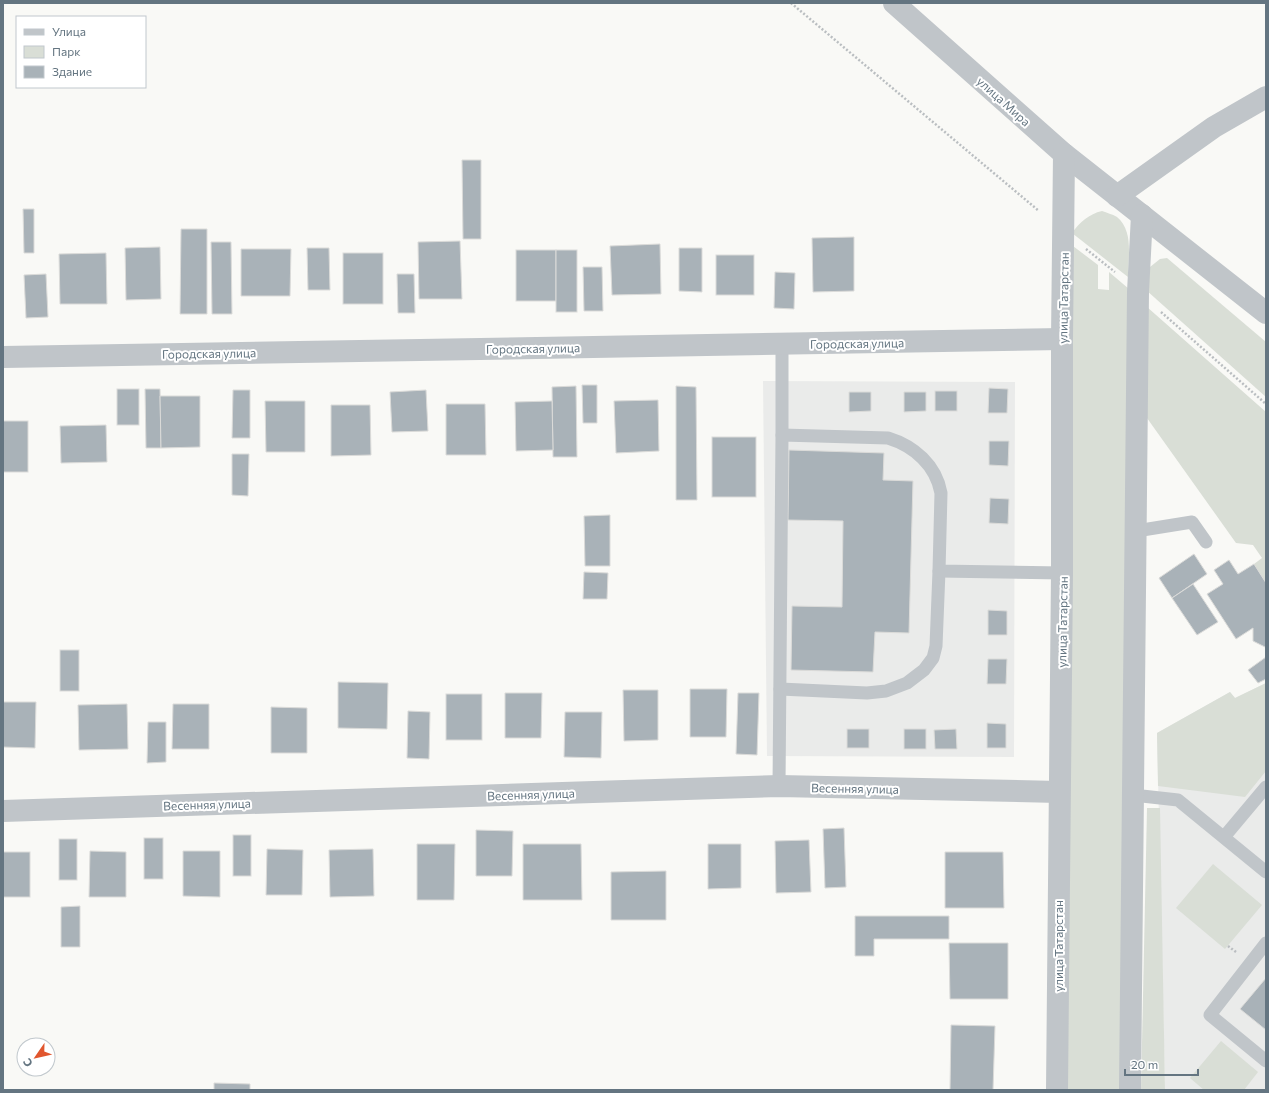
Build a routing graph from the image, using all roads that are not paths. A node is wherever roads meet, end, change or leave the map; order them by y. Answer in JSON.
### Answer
{"nodes":[{"id":1,"x":896,"y":3,"type":"edge"},
{"id":2,"x":1266,"y":97,"type":"edge"},
{"id":3,"x":1064,"y":154,"type":"junction"},
{"id":4,"x":1117,"y":196,"type":"junction"},
{"id":5,"x":1142,"y":215,"type":"junction"},
{"id":6,"x":1266,"y":312,"type":"edge"},
{"id":7,"x":1062,"y":339,"type":"junction"},
{"id":8,"x":782,"y":344,"type":"junction"},
{"id":9,"x":3,"y":357,"type":"edge"},
{"id":10,"x":782,"y":435,"type":"junction"},
{"id":11,"x":1136,"y":531,"type":"junction"},
{"id":12,"x":1206,"y":542,"type":"dead end"},
{"id":13,"x":939,"y":571,"type":"junction"},
{"id":14,"x":1062,"y":573,"type":"junction"},
{"id":15,"x":780,"y":689,"type":"junction"},
{"id":16,"x":779,"y":786,"type":"junction"},
{"id":17,"x":1266,"y":787,"type":"edge"},
{"id":18,"x":1059,"y":792,"type":"junction"},
{"id":19,"x":1133,"y":796,"type":"junction"},
{"id":20,"x":3,"y":811,"type":"edge"},
{"id":21,"x":1224,"y":838,"type":"junction"},
{"id":22,"x":1266,"y":872,"type":"edge"},
{"id":23,"x":1266,"y":943,"type":"edge"},
{"id":24,"x":1266,"y":1061,"type":"edge"},
{"id":25,"x":1057,"y":1090,"type":"edge"},
{"id":26,"x":1130,"y":1090,"type":"edge"}],
"edges":[{"from":1,"to":3,"type":"street","name":"улица Мира"},
{"from":2,"to":4,"type":"street"},
{"from":3,"to":4,"type":"street","name":"улица Мира"},
{"from":3,"to":7,"type":"street","name":"улица Татарстан"},
{"from":4,"to":5,"type":"street","name":"улица Мира"},
{"from":5,"to":6,"type":"street","name":"улица Мира"},
{"from":5,"to":11,"type":"street"},
{"from":7,"to":8,"type":"street","name":"Городская улица"},
{"from":7,"to":14,"type":"street","name":"улица Татарстан"},
{"from":8,"to":9,"type":"street","name":"Городская улица"},
{"from":8,"to":10,"type":"lane"},
{"from":10,"to":13,"type":"lane"},
{"from":10,"to":15,"type":"lane"},
{"from":11,"to":12,"type":"lane"},
{"from":11,"to":19,"type":"street"},
{"from":13,"to":14,"type":"lane"},
{"from":13,"to":15,"type":"lane"},
{"from":14,"to":18,"type":"street","name":"улица Татарстан"},
{"from":15,"to":16,"type":"lane"},
{"from":16,"to":18,"type":"street","name":"Весенняя улица"},
{"from":16,"to":20,"type":"street","name":"Весенняя улица"},
{"from":17,"to":21,"type":"lane"},
{"from":18,"to":25,"type":"street","name":"улица Татарстан"},
{"from":19,"to":21,"type":"lane"},
{"from":19,"to":26,"type":"street"},
{"from":21,"to":22,"type":"lane"},
{"from":23,"to":24,"type":"lane"}]}
